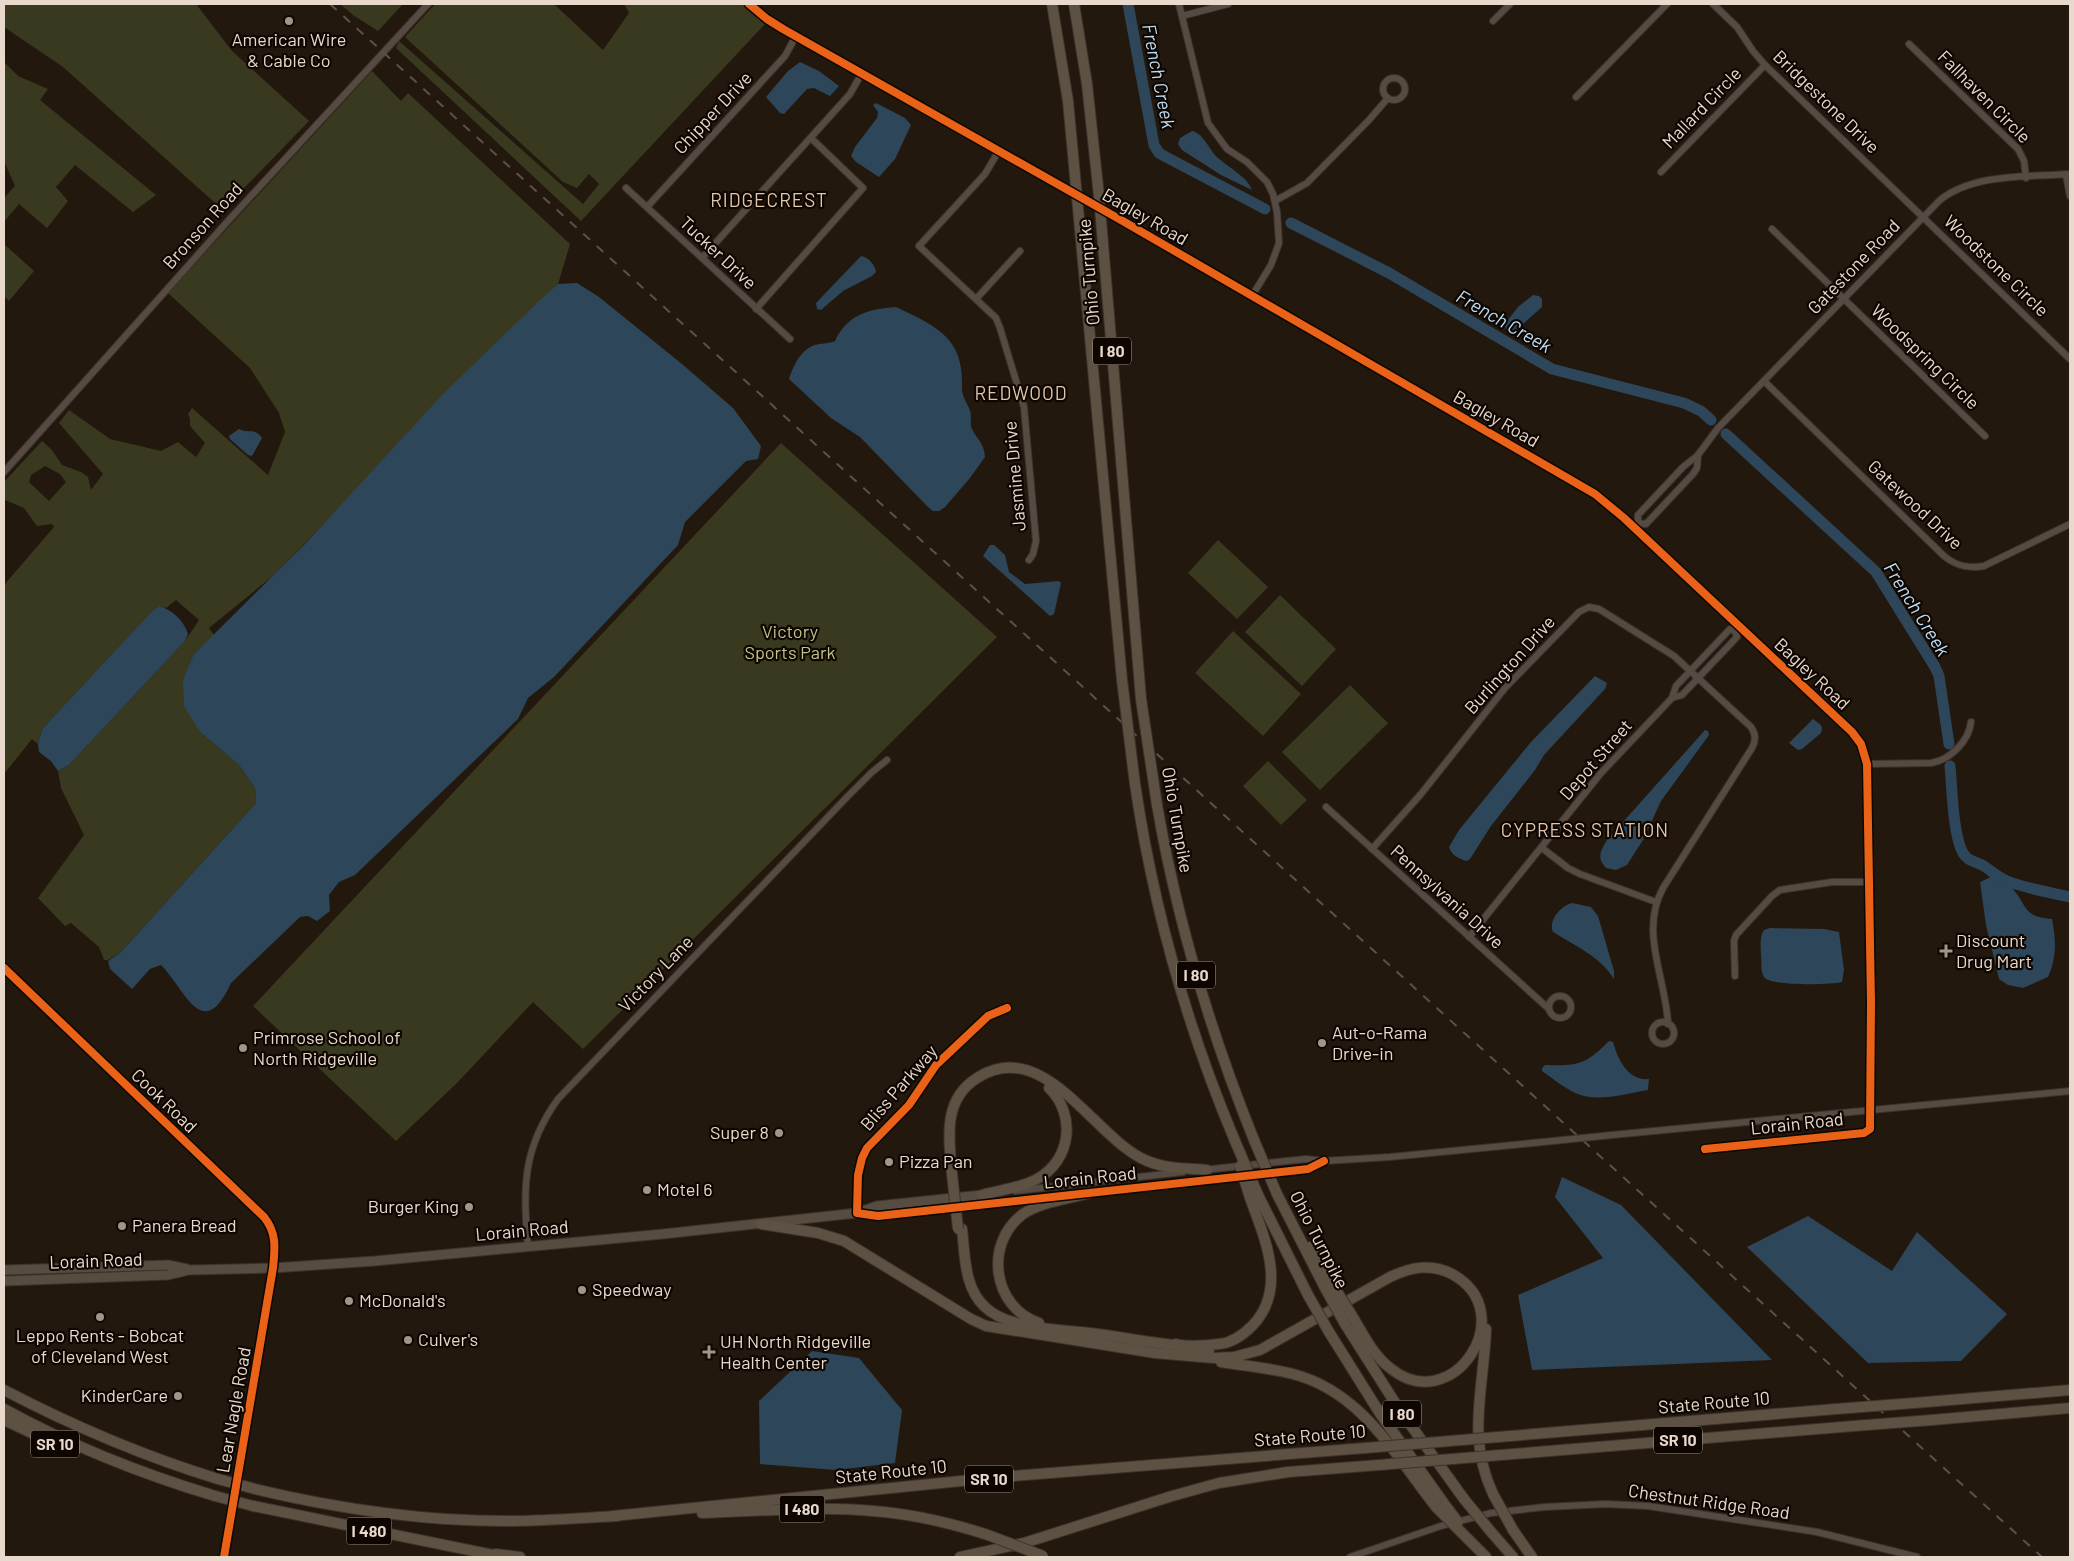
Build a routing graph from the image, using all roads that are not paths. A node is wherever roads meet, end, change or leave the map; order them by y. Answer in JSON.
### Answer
{"nodes":[{"id":1,"x":428,"y":4,"type":"edge"},
{"id":2,"x":749,"y":4,"type":"edge"},
{"id":3,"x":1052,"y":4,"type":"edge"},
{"id":4,"x":1074,"y":4,"type":"edge"},
{"id":5,"x":1179,"y":4,"type":"edge"},
{"id":6,"x":1228,"y":4,"type":"edge"},
{"id":7,"x":1510,"y":4,"type":"edge"},
{"id":8,"x":1667,"y":4,"type":"edge"},
{"id":9,"x":1713,"y":4,"type":"edge"},
{"id":10,"x":1182,"y":16,"type":"junction"},
{"id":11,"x":1493,"y":21,"type":"dead end"},
{"id":12,"x":796,"y":36,"type":"junction"},
{"id":13,"x":1909,"y":44,"type":"dead end"},
{"id":14,"x":1765,"y":65,"type":"junction"},
{"id":15,"x":862,"y":73,"type":"junction"},
{"id":16,"x":1576,"y":97,"type":"dead end"},
{"id":17,"x":1388,"y":98,"type":"dead end"},
{"id":18,"x":811,"y":138,"type":"junction"},
{"id":19,"x":998,"y":152,"type":"junction"},
{"id":20,"x":1660,"y":172,"type":"dead end"},
{"id":21,"x":2068,"y":174,"type":"edge"},
{"id":22,"x":2026,"y":178,"type":"junction"},
{"id":23,"x":626,"y":188,"type":"dead end"},
{"id":24,"x":2070,"y":196,"type":"edge"},
{"id":25,"x":1275,"y":201,"type":"junction"},
{"id":26,"x":647,"y":207,"type":"junction"},
{"id":27,"x":1923,"y":216,"type":"junction"},
{"id":28,"x":1772,"y":229,"type":"dead end"},
{"id":29,"x":1020,"y":250,"type":"dead end"},
{"id":30,"x":702,"y":258,"type":"junction"},
{"id":31,"x":1252,"y":296,"type":"junction"},
{"id":32,"x":976,"y":299,"type":"junction"},
{"id":33,"x":1844,"y":299,"type":"junction"},
{"id":34,"x":756,"y":309,"type":"junction"},
{"id":35,"x":790,"y":339,"type":"dead end"},
{"id":36,"x":2070,"y":359,"type":"edge"},
{"id":37,"x":1764,"y":381,"type":"junction"},
{"id":38,"x":1985,"y":436,"type":"dead end"},
{"id":39,"x":1698,"y":455,"type":"junction"},
{"id":40,"x":4,"y":472,"type":"edge"},
{"id":41,"x":2070,"y":524,"type":"edge"},
{"id":42,"x":1636,"y":525,"type":"junction"},
{"id":43,"x":1028,"y":560,"type":"dead end"},
{"id":44,"x":1738,"y":629,"type":"junction"},
{"id":45,"x":1691,"y":671,"type":"junction"},
{"id":46,"x":1699,"y":678,"type":"junction"},
{"id":47,"x":1672,"y":698,"type":"junction"},
{"id":48,"x":1971,"y":722,"type":"dead end"},
{"id":49,"x":887,"y":760,"type":"dead end"},
{"id":50,"x":1867,"y":764,"type":"junction"},
{"id":51,"x":1326,"y":807,"type":"dead end"},
{"id":52,"x":1542,"y":848,"type":"junction"},
{"id":53,"x":1372,"y":849,"type":"junction"},
{"id":54,"x":1868,"y":882,"type":"junction"},
{"id":55,"x":1656,"y":902,"type":"junction"},
{"id":56,"x":1469,"y":937,"type":"junction"},
{"id":57,"x":4,"y":968,"type":"edge"},
{"id":58,"x":1735,"y":976,"type":"dead end"},
{"id":59,"x":1007,"y":1008,"type":"dead end"},
{"id":60,"x":1549,"y":1009,"type":"dead end"},
{"id":61,"x":1668,"y":1024,"type":"dead end"},
{"id":62,"x":2070,"y":1092,"type":"edge"},
{"id":63,"x":1871,"y":1109,"type":"junction"},
{"id":64,"x":1705,"y":1149,"type":"dead end"},
{"id":65,"x":1324,"y":1162,"type":"junction"},
{"id":66,"x":1207,"y":1170,"type":"junction"},
{"id":67,"x":1182,"y":1172,"type":"junction"},
{"id":68,"x":954,"y":1174,"type":"junction"},
{"id":69,"x":1184,"y":1183,"type":"junction"},
{"id":70,"x":1089,"y":1193,"type":"junction"},
{"id":71,"x":982,"y":1195,"type":"junction"},
{"id":72,"x":1254,"y":1197,"type":"junction"},
{"id":73,"x":857,"y":1213,"type":"junction"},
{"id":74,"x":761,"y":1224,"type":"junction"},
{"id":75,"x":960,"y":1229,"type":"junction"},
{"id":76,"x":528,"y":1247,"type":"junction"},
{"id":77,"x":273,"y":1268,"type":"junction"},
{"id":78,"x":4,"y":1270,"type":"edge"},
{"id":79,"x":189,"y":1270,"type":"junction"},
{"id":80,"x":4,"y":1281,"type":"edge"},
{"id":81,"x":1350,"y":1322,"type":"junction"},
{"id":82,"x":1061,"y":1329,"type":"junction"},
{"id":83,"x":1026,"y":1332,"type":"junction"},
{"id":84,"x":1176,"y":1344,"type":"junction"},
{"id":85,"x":1186,"y":1356,"type":"junction"},
{"id":86,"x":4,"y":1390,"type":"edge"},
{"id":87,"x":2070,"y":1390,"type":"edge"},
{"id":88,"x":4,"y":1408,"type":"edge"},
{"id":89,"x":2070,"y":1408,"type":"edge"},
{"id":90,"x":4,"y":1420,"type":"edge"},
{"id":91,"x":110,"y":1459,"type":"junction"},
{"id":92,"x":1441,"y":1506,"type":"junction"},
{"id":93,"x":613,"y":1516,"type":"junction"},
{"id":94,"x":485,"y":1553,"type":"junction"},
{"id":95,"x":1045,"y":1556,"type":"edge"},
{"id":96,"x":224,"y":1557,"type":"edge"},
{"id":97,"x":503,"y":1557,"type":"edge"},
{"id":98,"x":520,"y":1557,"type":"edge"},
{"id":99,"x":960,"y":1557,"type":"edge"},
{"id":100,"x":1350,"y":1557,"type":"edge"},
{"id":101,"x":1487,"y":1557,"type":"edge"},
{"id":102,"x":1512,"y":1557,"type":"edge"},
{"id":103,"x":1532,"y":1557,"type":"edge"},
{"id":104,"x":1917,"y":1557,"type":"edge"}],
"edges":[{"from":1,"to":40,"type":"street","name":"Bronson Road"},
{"from":2,"to":12,"type":"street","name":"Bagley Road"},
{"from":3,"to":72,"type":"highway","name":"Ohio Turnpike","number":"I 80","bridge":true},
{"from":4,"to":81,"type":"highway","name":"Ohio Turnpike","number":"I 80","bridge":true},
{"from":5,"to":10,"type":"street"},
{"from":6,"to":10,"type":"street"},
{"from":7,"to":11,"type":"street"},
{"from":8,"to":16,"type":"street"},
{"from":9,"to":14,"type":"street","name":"Bridgestone Drive"},
{"from":10,"to":25,"type":"street"},
{"from":12,"to":15,"type":"street","name":"Bagley Road"},
{"from":12,"to":26,"type":"street","name":"Chipper Drive"},
{"from":13,"to":22,"type":"street","name":"Fallhaven Circle"},
{"from":14,"to":20,"type":"street","name":"Mallard Circle"},
{"from":14,"to":27,"type":"street","name":"Bridgestone Drive"},
{"from":15,"to":18,"type":"street"},
{"from":15,"to":19,"type":"street","name":"Bagley Road"},
{"from":17,"to":25,"type":"street"},
{"from":18,"to":30,"type":"street"},
{"from":18,"to":34,"type":"street"},
{"from":19,"to":31,"type":"street","name":"Bagley Road","bridge":true},
{"from":19,"to":32,"type":"street","name":"Jasmine Drive"},
{"from":21,"to":22,"type":"street","name":"Gatestone Road"},
{"from":21,"to":24,"type":"street"},
{"from":22,"to":27,"type":"street","name":"Gatestone Road"},
{"from":23,"to":26,"type":"street","name":"Tucker Drive"},
{"from":25,"to":31,"type":"street"},
{"from":26,"to":30,"type":"street","name":"Tucker Drive"},
{"from":27,"to":33,"type":"street","name":"Gatestone Road"},
{"from":27,"to":36,"type":"street","name":"Woodstone Circle"},
{"from":28,"to":33,"type":"street","name":"Woodspring Circle"},
{"from":29,"to":32,"type":"street"},
{"from":30,"to":34,"type":"street","name":"Tucker Drive"},
{"from":31,"to":42,"type":"street","name":"Bagley Road"},
{"from":32,"to":43,"type":"street","name":"Jasmine Drive"},
{"from":33,"to":37,"type":"street","name":"Gatestone Road"},
{"from":33,"to":38,"type":"street","name":"Woodspring Circle"},
{"from":34,"to":35,"type":"street","name":"Tucker Drive"},
{"from":37,"to":39,"type":"street","name":"Gatestone Road"},
{"from":37,"to":41,"type":"street","name":"Gatewood Drive"},
{"from":39,"to":42,"type":"street","name":"Gatestone Road"},
{"from":39,"to":42,"type":"street","name":"Gatestone Road"},
{"from":42,"to":44,"type":"street","name":"Bagley Road"},
{"from":44,"to":45,"type":"street","name":"Depot Street"},
{"from":44,"to":46,"type":"street","name":"Depot Street"},
{"from":44,"to":50,"type":"street","name":"Bagley Road"},
{"from":45,"to":46,"type":"street","name":"Burlington Drive"},
{"from":45,"to":47,"type":"street","name":"Depot Street"},
{"from":45,"to":53,"type":"street","name":"Burlington Drive"},
{"from":46,"to":47,"type":"street","name":"Depot Street"},
{"from":46,"to":55,"type":"street","name":"Burlington Drive"},
{"from":47,"to":52,"type":"street","name":"Depot Street"},
{"from":48,"to":50,"type":"street"},
{"from":49,"to":76,"type":"street","name":"Victory Lane"},
{"from":50,"to":54,"type":"street","name":"Bagley Road"},
{"from":51,"to":53,"type":"street","name":"Pennsylvania Drive"},
{"from":52,"to":55,"type":"street"},
{"from":52,"to":56,"type":"street","name":"Depot Street"},
{"from":53,"to":56,"type":"street","name":"Pennsylvania Drive"},
{"from":54,"to":58,"type":"street"},
{"from":54,"to":63,"type":"street","name":"Bagley Road"},
{"from":55,"to":61,"type":"street"},
{"from":56,"to":60,"type":"street","name":"Pennsylvania Drive"},
{"from":57,"to":77,"type":"street","name":"Cook Road"},
{"from":59,"to":73,"type":"street","name":"Bliss Parkway"},
{"from":62,"to":63,"type":"street","name":"Lorain Road"},
{"from":63,"to":64,"type":"street","name":"Lorain Road"},
{"from":63,"to":65,"type":"street","name":"Lorain Road","bridge":true},
{"from":65,"to":66,"type":"street","name":"Lorain Road"},
{"from":65,"to":69,"type":"street","name":"Lorain Road"},
{"from":66,"to":67,"type":"street","name":"Lorain Road"},
{"from":66,"to":68,"type":"highway"},
{"from":67,"to":69,"type":"street"},
{"from":67,"to":71,"type":"street","name":"Lorain Road"},
{"from":68,"to":71,"type":"highway"},
{"from":68,"to":75,"type":"highway","bridge":true},
{"from":69,"to":70,"type":"street","name":"Lorain Road"},
{"from":70,"to":73,"type":"street","name":"Lorain Road"},
{"from":70,"to":82,"type":"highway"},
{"from":71,"to":73,"type":"main road","name":"Lorain Road"},
{"from":72,"to":84,"type":"highway"},
{"from":72,"to":92,"type":"highway","name":"Ohio Turnpike","number":"I 80","bridge":true},
{"from":73,"to":74,"type":"main road","name":"Lorain Road"},
{"from":74,"to":76,"type":"main road","name":"Lorain Road"},
{"from":74,"to":83,"type":"highway"},
{"from":75,"to":82,"type":"highway"},
{"from":75,"to":83,"type":"highway"},
{"from":76,"to":77,"type":"main road","name":"Lorain Road"},
{"from":77,"to":79,"type":"main road","name":"Lorain Road"},
{"from":77,"to":96,"type":"street","name":"Lear Nagle Road"},
{"from":78,"to":79,"type":"main road","name":"Lorain Road"},
{"from":79,"to":80,"type":"main road","name":"Lorain Road"},
{"from":81,"to":85,"type":"highway"},
{"from":81,"to":102,"type":"highway","number":"I 80","bridge":true},
{"from":82,"to":84,"type":"highway"},
{"from":83,"to":85,"type":"highway"},
{"from":84,"to":103,"type":"highway","bridge":true},
{"from":85,"to":92,"type":"highway"},
{"from":86,"to":93,"type":"highway","number":"I 480","bridge":true},
{"from":87,"to":93,"type":"highway","name":"State Route 10","number":"SR 10","bridge":true},
{"from":88,"to":91,"type":"highway","number":"I 480"},
{"from":89,"to":99,"type":"highway","name":"State Route 10","number":"SR 10","bridge":true},
{"from":90,"to":91,"type":"highway","number":"SR 10"},
{"from":91,"to":94,"type":"highway","number":"I 480","bridge":true},
{"from":92,"to":101,"type":"highway","name":"Ohio Turnpike","number":"I 80","bridge":true},
{"from":93,"to":95,"type":"highway","number":"I 480","bridge":true},
{"from":94,"to":97,"type":"highway","number":"I 480"},
{"from":94,"to":98,"type":"highway"},
{"from":100,"to":104,"type":"street","name":"Chestnut Ridge Road"}]}
